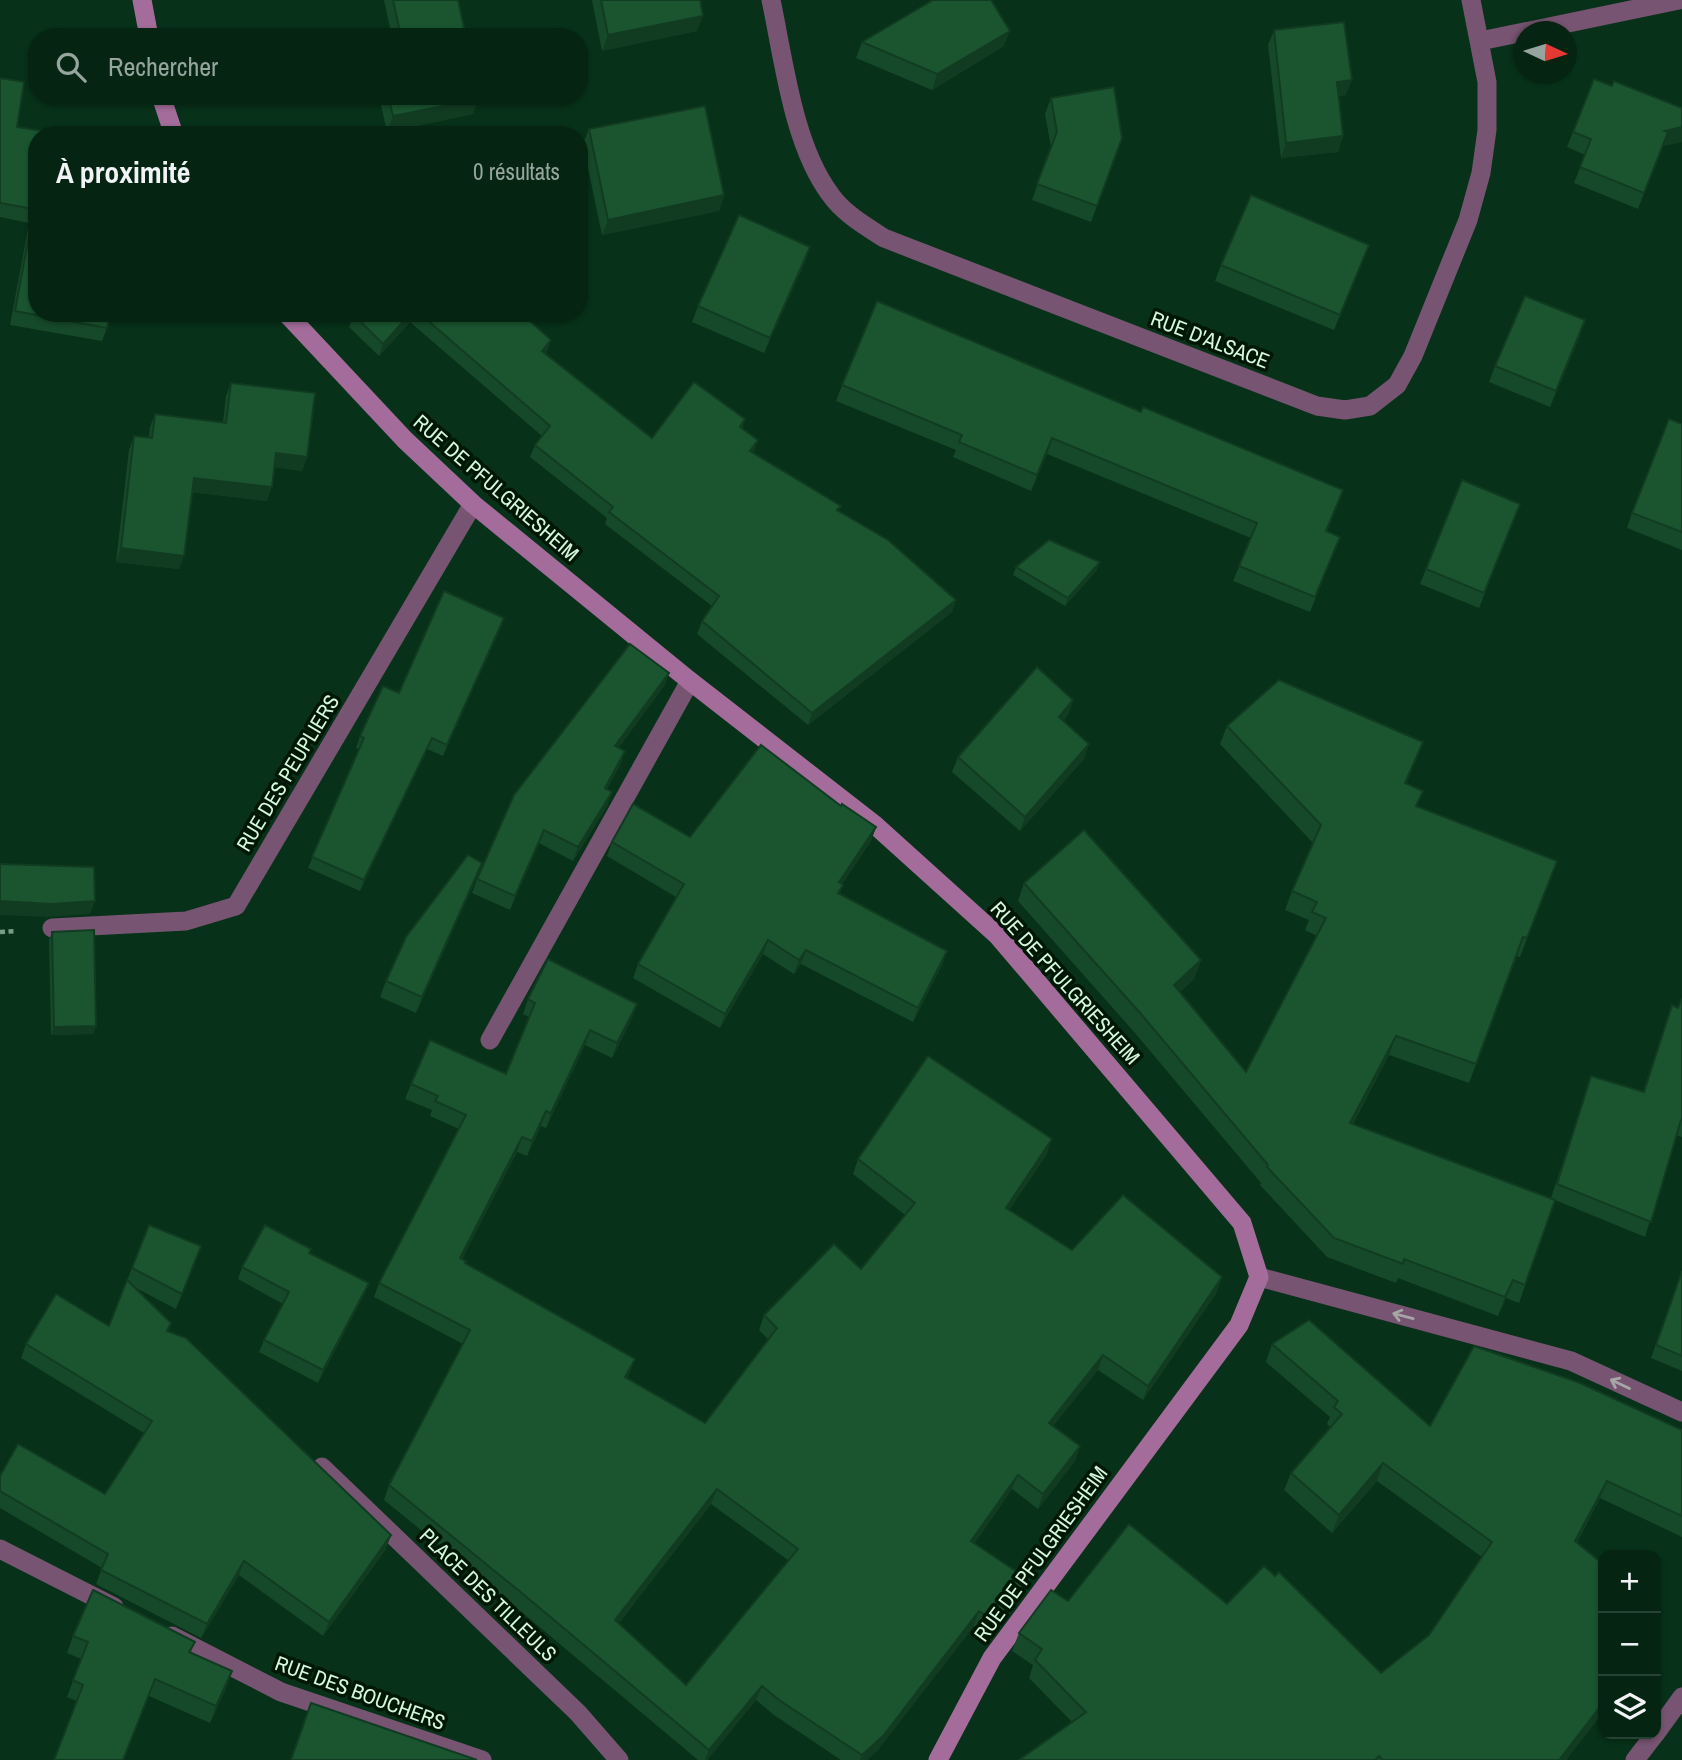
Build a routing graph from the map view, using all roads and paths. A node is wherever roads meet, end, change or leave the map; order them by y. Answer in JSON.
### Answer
{"nodes":[{"id":1,"x":142,"y":0,"type":"edge"},
{"id":2,"x":771,"y":0,"type":"edge"},
{"id":3,"x":1471,"y":0,"type":"edge"},
{"id":4,"x":1679,"y":0,"type":"edge"},
{"id":5,"x":1577,"y":21,"type":"edge"},
{"id":6,"x":147,"y":28,"type":"edge"},
{"id":7,"x":1514,"y":34,"type":"edge"},
{"id":8,"x":1480,"y":41,"type":"junction"},
{"id":9,"x":164,"y":105,"type":"edge"},
{"id":10,"x":171,"y":126,"type":"edge"},
{"id":11,"x":294,"y":322,"type":"edge"},
{"id":12,"x":473,"y":503,"type":"junction"},
{"id":13,"x":690,"y":681,"type":"junction"},
{"id":14,"x":52,"y":928,"type":"dead end"},
{"id":15,"x":491,"y":1040,"type":"dead end"},
{"id":16,"x":1259,"y":1278,"type":"junction"},
{"id":17,"x":1682,"y":1412,"type":"edge"},
{"id":18,"x":322,"y":1467,"type":"edge"},
{"id":19,"x":0,"y":1549,"type":"edge"},
{"id":20,"x":134,"y":1617,"type":"edge"},
{"id":21,"x":159,"y":1630,"type":"edge"},
{"id":22,"x":1682,"y":1696,"type":"edge"},
{"id":23,"x":1661,"y":1725,"type":"edge"},
{"id":24,"x":1651,"y":1739,"type":"edge"},
{"id":25,"x":482,"y":1760,"type":"edge"},
{"id":26,"x":619,"y":1760,"type":"edge"},
{"id":27,"x":938,"y":1760,"type":"edge"},
{"id":28,"x":1635,"y":1760,"type":"edge"}],
"edges":[{"from":1,"to":6,"type":"main road"},
{"from":2,"to":8,"type":"street","name":"RUE D'ALSACE"},
{"from":3,"to":8,"type":"street","name":"RUE D'ALSACE"},
{"from":4,"to":5,"type":"street"},
{"from":7,"to":8,"type":"street"},
{"from":9,"to":10,"type":"main road"},
{"from":11,"to":12,"type":"main road","name":"RUE DE PFULGRIESHEIM"},
{"from":12,"to":13,"type":"main road","name":"RUE DE PFULGRIESHEIM"},
{"from":12,"to":14,"type":"street","name":"RUE DES PEUPLIERS"},
{"from":13,"to":15,"type":"street"},
{"from":13,"to":16,"type":"main road","name":"RUE DE PFULGRIESHEIM"},
{"from":17,"to":16,"type":"street","one_way":true},
{"from":16,"to":27,"type":"main road","name":"RUE DE PFULGRIESHEIM"},
{"from":18,"to":26,"type":"street","name":"PLACE DES TILLEULS"},
{"from":19,"to":20,"type":"street"},
{"from":21,"to":25,"type":"street","name":"RUE DES BOUCHERS"},
{"from":22,"to":23,"type":"street"},
{"from":24,"to":28,"type":"street"}]}
